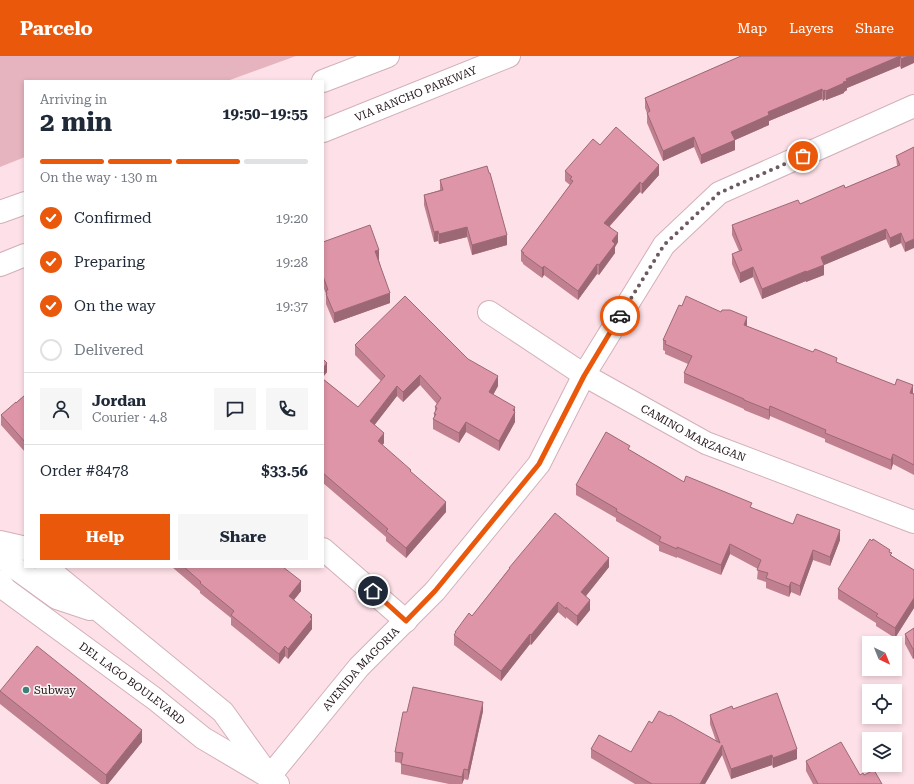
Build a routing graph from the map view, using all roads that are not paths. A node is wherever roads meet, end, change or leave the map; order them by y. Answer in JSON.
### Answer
{"nodes":[{"id":1,"x":388,"y":56,"type":"edge"},
{"id":2,"x":509,"y":56,"type":"edge"},
{"id":3,"x":324,"y":81,"type":"edge"},
{"id":4,"x":914,"y":106,"type":"edge"},
{"id":5,"x":324,"y":131,"type":"edge"},
{"id":6,"x":24,"y":203,"type":"edge"},
{"id":7,"x":0,"y":212,"type":"edge"},
{"id":8,"x":24,"y":255,"type":"edge"},
{"id":9,"x":0,"y":265,"type":"edge"},
{"id":10,"x":489,"y":312,"type":"dead end"},
{"id":11,"x":584,"y":376,"type":"junction"},
{"id":12,"x":914,"y":522,"type":"edge"},
{"id":13,"x":0,"y":542,"type":"edge"},
{"id":14,"x":24,"y":548,"type":"edge"},
{"id":15,"x":324,"y":550,"type":"edge"},
{"id":16,"x":0,"y":557,"type":"edge"},
{"id":17,"x":47,"y":568,"type":"edge"},
{"id":18,"x":0,"y":582,"type":"edge"},
{"id":19,"x":101,"y":612,"type":"junction"},
{"id":20,"x":406,"y":621,"type":"junction"},
{"id":21,"x":273,"y":780,"type":"edge"}],
"edges":[{"from":1,"to":3,"type":"street"},
{"from":2,"to":5,"type":"street","name":"VIA RANCHO PARKWAY"},
{"from":4,"to":11,"type":"street","name":"AVENIDA MAGORIA"},
{"from":6,"to":7,"type":"street"},
{"from":8,"to":9,"type":"street"},
{"from":10,"to":11,"type":"street","name":"CAMINO MARZAGAN"},
{"from":11,"to":12,"type":"street","name":"CAMINO MARZAGAN"},
{"from":11,"to":20,"type":"street","name":"AVENIDA MAGORIA"},
{"from":13,"to":14,"type":"street"},
{"from":15,"to":20,"type":"street"},
{"from":16,"to":19,"type":"street"},
{"from":17,"to":19,"type":"street"},
{"from":18,"to":21,"type":"street","name":"DEL LAGO BOULEVARD"},
{"from":19,"to":21,"type":"street"},
{"from":20,"to":21,"type":"street","name":"AVENIDA MAGORIA"}]}
